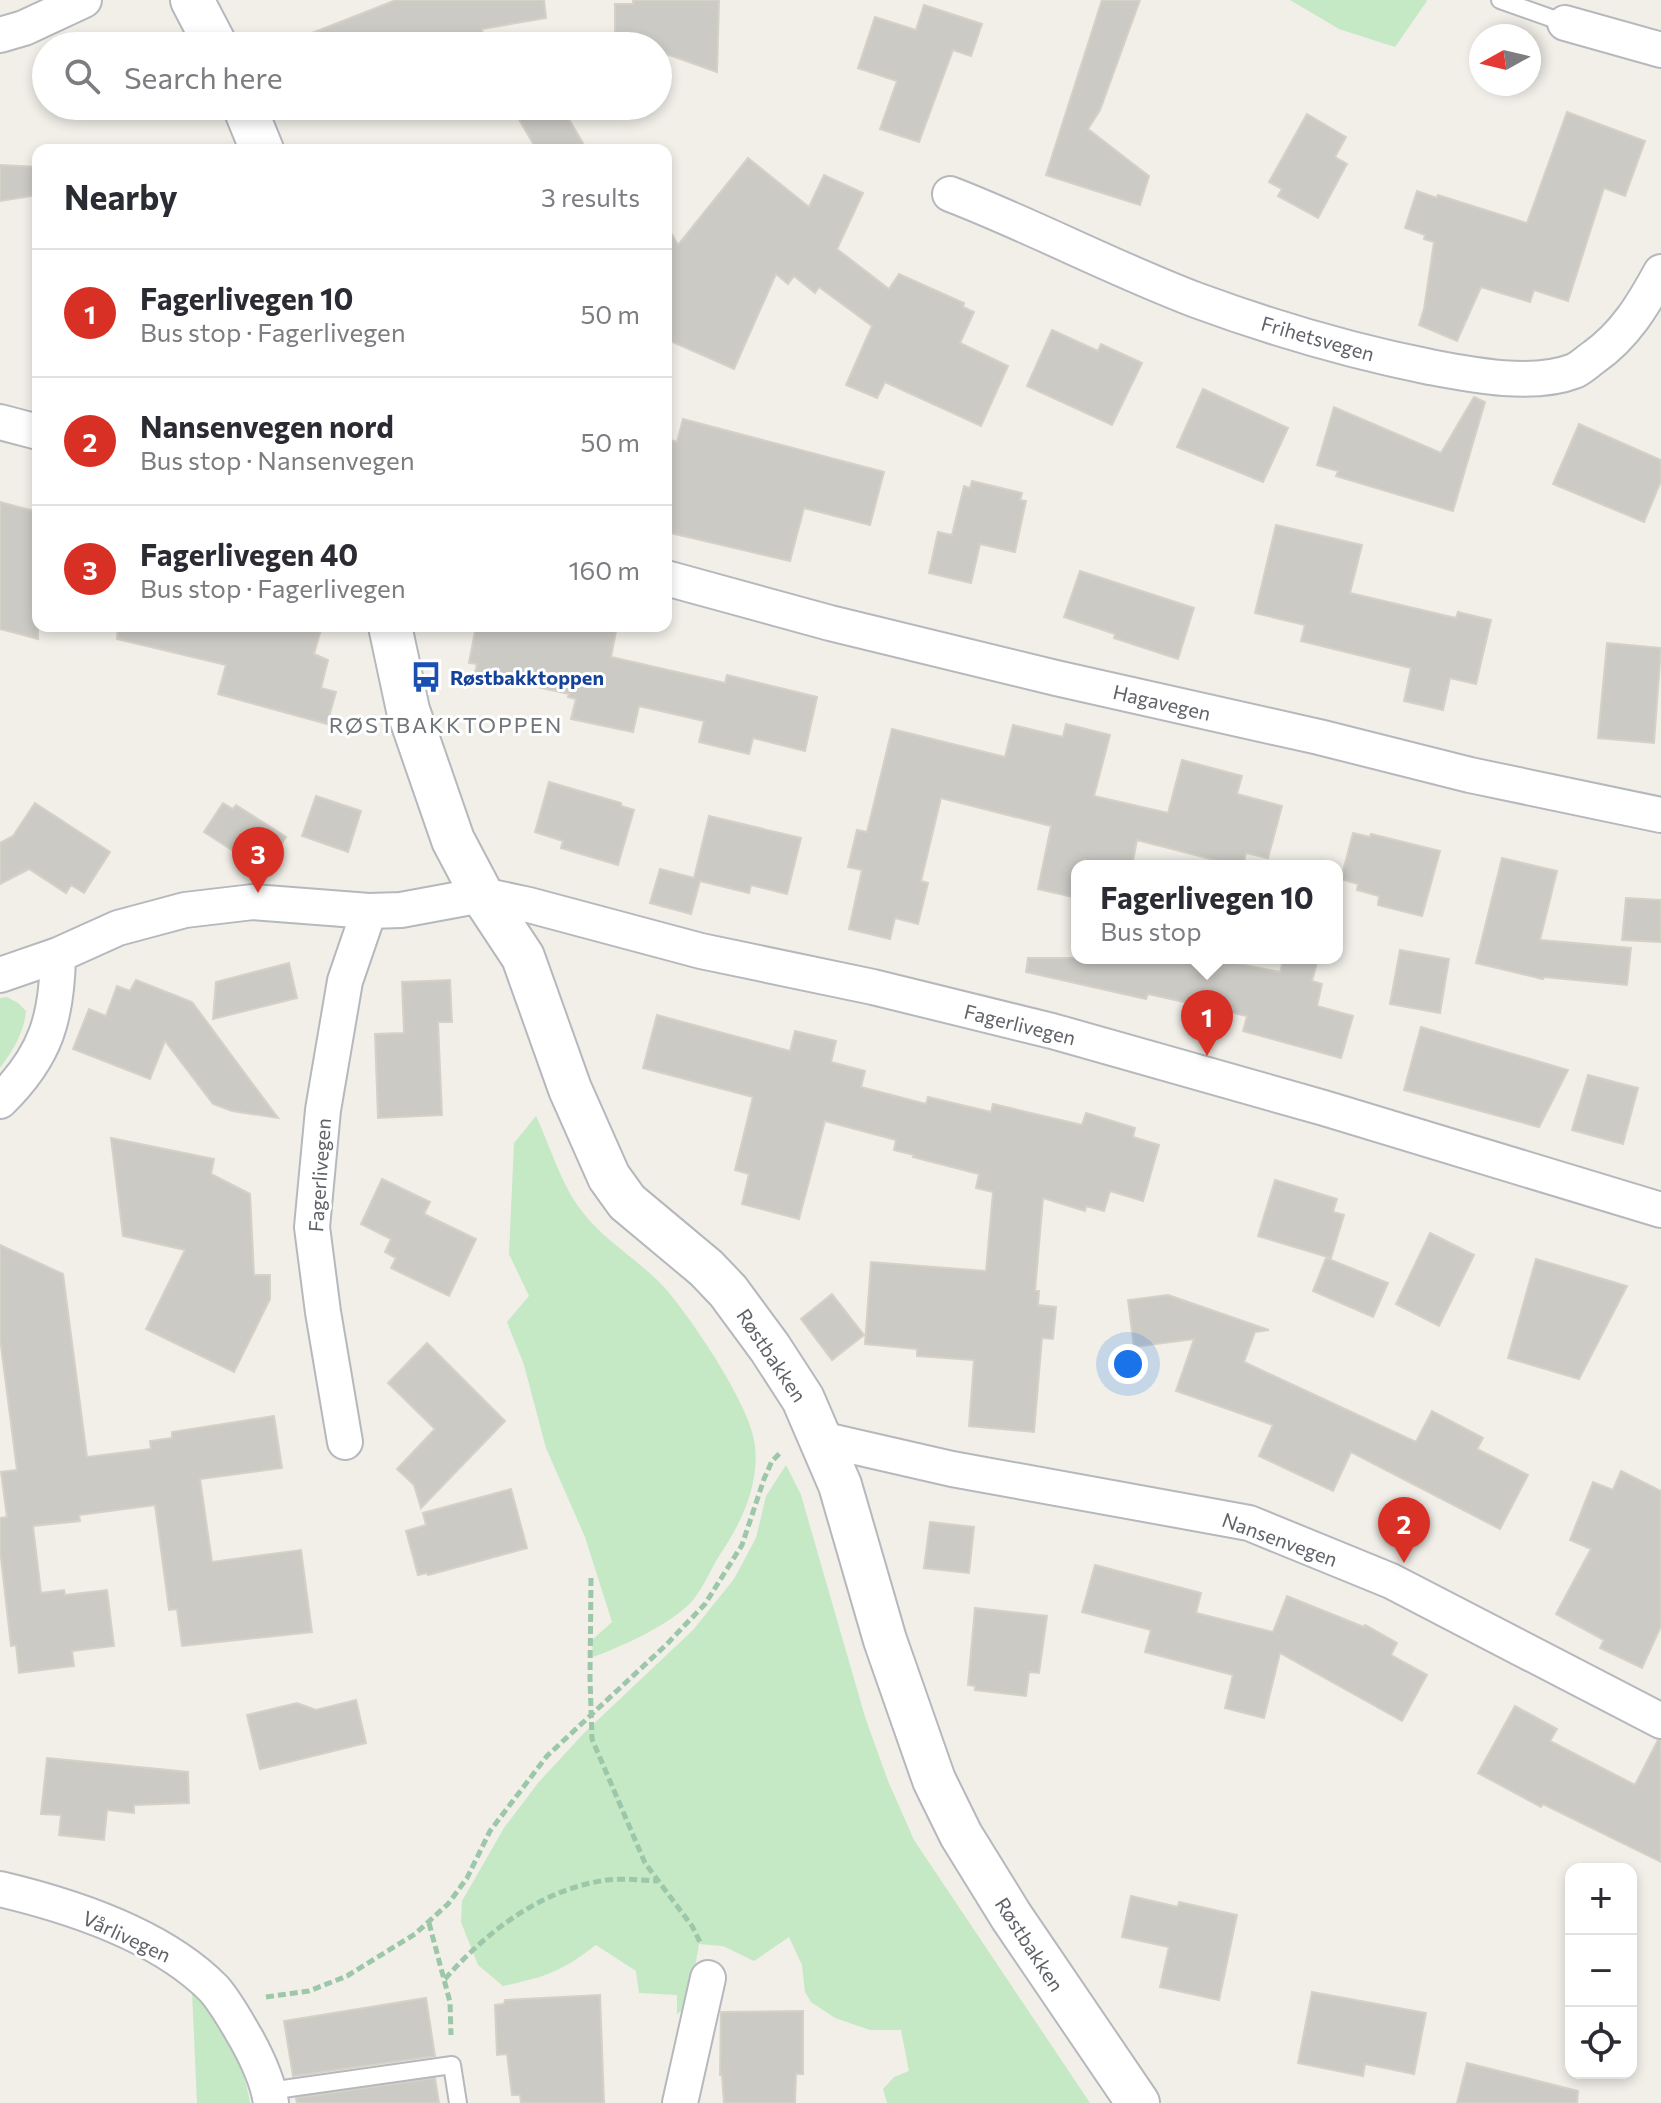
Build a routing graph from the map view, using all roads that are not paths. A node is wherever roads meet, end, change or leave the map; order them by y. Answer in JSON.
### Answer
{"nodes":[{"id":1,"x":84,"y":0,"type":"edge"},
{"id":2,"x":192,"y":0,"type":"edge"},
{"id":3,"x":1502,"y":0,"type":"edge"},
{"id":4,"x":1565,"y":23,"type":"joint"},
{"id":5,"x":209,"y":32,"type":"edge"},
{"id":6,"x":0,"y":35,"type":"edge"},
{"id":7,"x":1661,"y":50,"type":"edge"},
{"id":8,"x":250,"y":120,"type":"edge"},
{"id":9,"x":260,"y":144,"type":"edge"},
{"id":10,"x":950,"y":194,"type":"dead end"},
{"id":11,"x":1661,"y":272,"type":"edge"},
{"id":12,"x":0,"y":422,"type":"edge"},
{"id":13,"x":32,"y":430,"type":"edge"},
{"id":14,"x":672,"y":580,"type":"edge"},
{"id":15,"x":391,"y":632,"type":"edge"},
{"id":16,"x":1661,"y":815,"type":"edge"},
{"id":17,"x":482,"y":895,"type":"junction"},
{"id":18,"x":369,"y":911,"type":"junction"},
{"id":19,"x":58,"y":955,"type":"junction"},
{"id":20,"x":0,"y":975,"type":"edge"},
{"id":21,"x":0,"y":1101,"type":"edge"},
{"id":22,"x":1661,"y":1210,"type":"edge"},
{"id":23,"x":805,"y":1441,"type":"junction"},
{"id":24,"x":345,"y":1442,"type":"dead end"},
{"id":25,"x":1661,"y":1721,"type":"edge"},
{"id":26,"x":0,"y":1889,"type":"edge"},
{"id":27,"x":708,"y":1978,"type":"road end"},
{"id":28,"x":270,"y":2097,"type":"edge"},
{"id":29,"x":458,"y":2103,"type":"edge"},
{"id":30,"x":680,"y":2103,"type":"edge"},
{"id":31,"x":1138,"y":2103,"type":"edge"}],
"edges":[{"from":1,"to":6,"type":"street"},
{"from":2,"to":5,"type":"street"},
{"from":3,"to":4,"type":"lane"},
{"from":4,"to":7,"type":"street"},
{"from":8,"to":9,"type":"street"},
{"from":10,"to":11,"type":"street","name":"Frihetsvegen"},
{"from":12,"to":13,"type":"street"},
{"from":14,"to":16,"type":"street","name":"Hagavegen"},
{"from":15,"to":17,"type":"street","name":"Røstbakken"},
{"from":17,"to":18,"type":"street","name":"Fagerlivegen"},
{"from":17,"to":22,"type":"street","name":"Fagerlivegen"},
{"from":17,"to":23,"type":"street","name":"Røstbakken"},
{"from":18,"to":19,"type":"street","name":"Fagerlivegen"},
{"from":18,"to":24,"type":"street","name":"Fagerlivegen"},
{"from":19,"to":20,"type":"street","name":"Fagerlivegen"},
{"from":19,"to":21,"type":"street"},
{"from":23,"to":25,"type":"street","name":"Nansenvegen"},
{"from":23,"to":31,"type":"street","name":"Røstbakken"},
{"from":26,"to":28,"type":"street","name":"Vårlivegen"},
{"from":27,"to":30,"type":"street"},
{"from":28,"to":29,"type":"lane"}]}
